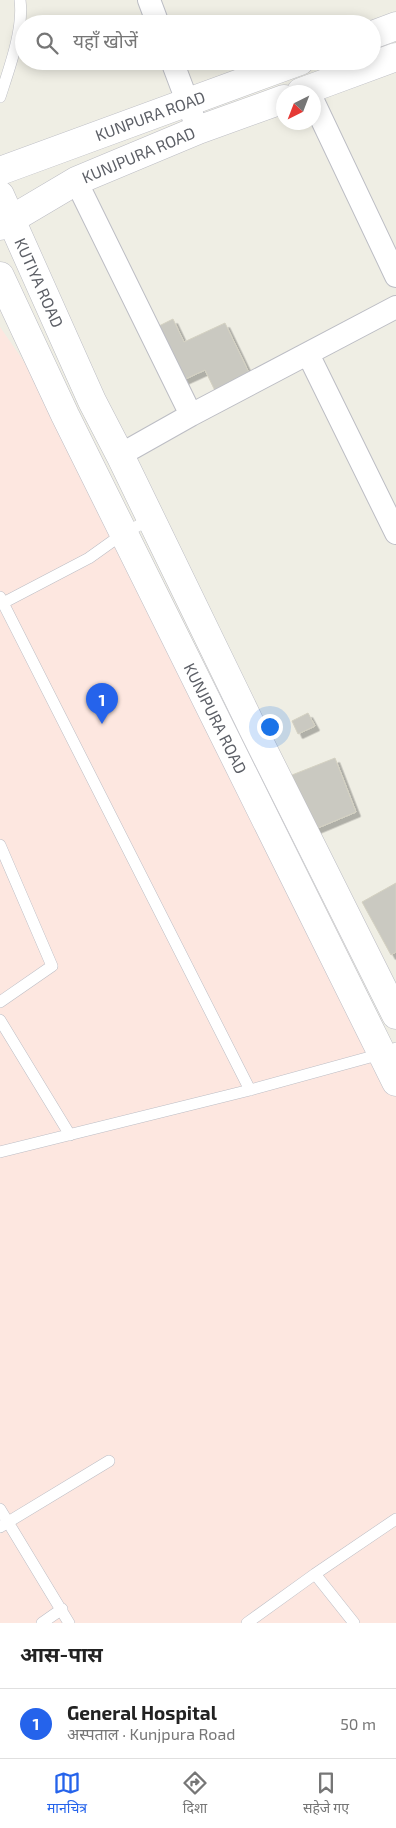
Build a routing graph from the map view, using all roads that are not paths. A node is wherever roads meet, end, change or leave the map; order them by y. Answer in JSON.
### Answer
{"nodes":[{"id":1,"x":20,"y":0,"type":"edge"},
{"id":2,"x":149,"y":0,"type":"edge"},
{"id":3,"x":20,"y":15,"type":"edge"},
{"id":4,"x":155,"y":15,"type":"edge"},
{"id":5,"x":396,"y":26,"type":"edge"},
{"id":6,"x":381,"y":31,"type":"edge"},
{"id":7,"x":15,"y":46,"type":"edge"},
{"id":8,"x":396,"y":57,"type":"edge"},
{"id":9,"x":381,"y":63,"type":"edge"},
{"id":10,"x":175,"y":70,"type":"edge"},
{"id":11,"x":276,"y":70,"type":"edge"},
{"id":12,"x":364,"y":70,"type":"edge"},
{"id":13,"x":321,"y":88,"type":"edge"},
{"id":14,"x":0,"y":97,"type":"edge"},
{"id":15,"x":187,"y":103,"type":"junction"},
{"id":16,"x":276,"y":104,"type":"edge"},
{"id":17,"x":198,"y":130,"type":"junction"},
{"id":18,"x":321,"y":130,"type":"edge"},
{"id":19,"x":0,"y":171,"type":"edge"},
{"id":20,"x":76,"y":181,"type":"junction"},
{"id":21,"x":4,"y":213,"type":"edge"},
{"id":22,"x":0,"y":276,"type":"edge"},
{"id":23,"x":396,"y":276,"type":"edge"},
{"id":24,"x":396,"y":307,"type":"edge"},
{"id":25,"x":66,"y":344,"type":"joint"},
{"id":26,"x":308,"y":354,"type":"junction"},
{"id":27,"x":191,"y":414,"type":"junction"},
{"id":28,"x":120,"y":455,"type":"junction"},
{"id":29,"x":151,"y":519,"type":"junction"},
{"id":30,"x":124,"y":533,"type":"junction"},
{"id":31,"x":396,"y":533,"type":"edge"},
{"id":32,"x":1,"y":601,"type":"edge"},
{"id":33,"x":0,"y":845,"type":"edge"},
{"id":34,"x":392,"y":997,"type":"edge"},
{"id":35,"x":0,"y":1002,"type":"edge"},
{"id":36,"x":0,"y":1020,"type":"edge"},
{"id":37,"x":389,"y":1051,"type":"edge"},
{"id":38,"x":396,"y":1082,"type":"edge"},
{"id":39,"x":250,"y":1090,"type":"junction"},
{"id":40,"x":70,"y":1135,"type":"junction"},
{"id":41,"x":0,"y":1152,"type":"edge"},
{"id":42,"x":109,"y":1461,"type":"dead end"},
{"id":43,"x":0,"y":1509,"type":"edge"},
{"id":44,"x":396,"y":1519,"type":"edge"},
{"id":45,"x":4,"y":1524,"type":"edge"},
{"id":46,"x":315,"y":1574,"type":"junction"},
{"id":47,"x":62,"y":1609,"type":"junction"},
{"id":48,"x":42,"y":1623,"type":"edge"},
{"id":49,"x":69,"y":1623,"type":"edge"},
{"id":50,"x":247,"y":1623,"type":"edge"},
{"id":51,"x":354,"y":1623,"type":"edge"}],
"edges":[{"from":1,"to":3,"type":"lane"},
{"from":2,"to":4,"type":"street"},
{"from":5,"to":6,"type":"street"},
{"from":7,"to":14,"type":"lane"},
{"from":8,"to":9,"type":"street","name":"KUNJPURA ROAD"},
{"from":10,"to":15,"type":"street"},
{"from":11,"to":15,"type":"street","name":"KUNPURA ROAD"},
{"from":12,"to":13,"type":"street","name":"KUNJPURA ROAD"},
{"from":15,"to":17,"type":"street"},
{"from":15,"to":19,"type":"street","name":"KUNPURA ROAD"},
{"from":16,"to":17,"type":"street","name":"KUNJPURA ROAD"},
{"from":17,"to":20,"type":"street","name":"KUNJPURA ROAD"},
{"from":18,"to":23,"type":"street"},
{"from":20,"to":21,"type":"street","name":"KUNJPURA ROAD"},
{"from":20,"to":27,"type":"street"},
{"from":21,"to":25,"type":"street","name":"KUTIYA ROAD"},
{"from":22,"to":30,"type":"street","name":"KUNJPURA ROAD"},
{"from":24,"to":26,"type":"street"},
{"from":25,"to":28,"type":"street","name":"KUNJPURA ROAD"},
{"from":26,"to":27,"type":"street"},
{"from":26,"to":31,"type":"street"},
{"from":27,"to":28,"type":"street"},
{"from":28,"to":29,"type":"street","name":"KUNJPURA ROAD"},
{"from":29,"to":30,"type":"lane"},
{"from":29,"to":34,"type":"street","name":"KUNJPURA ROAD"},
{"from":30,"to":32,"type":"lane"},
{"from":30,"to":37,"type":"street","name":"KUNJPURA ROAD"},
{"from":32,"to":39,"type":"lane"},
{"from":33,"to":35,"type":"lane"},
{"from":36,"to":40,"type":"lane"},
{"from":37,"to":38,"type":"street","name":"KUNJPURA ROAD"},
{"from":37,"to":39,"type":"lane"},
{"from":39,"to":40,"type":"lane"},
{"from":40,"to":41,"type":"lane"},
{"from":42,"to":45,"type":"lane"},
{"from":43,"to":45,"type":"lane"},
{"from":44,"to":46,"type":"lane"},
{"from":45,"to":47,"type":"lane"},
{"from":46,"to":50,"type":"lane"},
{"from":46,"to":51,"type":"lane"},
{"from":47,"to":48,"type":"lane"},
{"from":47,"to":49,"type":"lane"}]}
